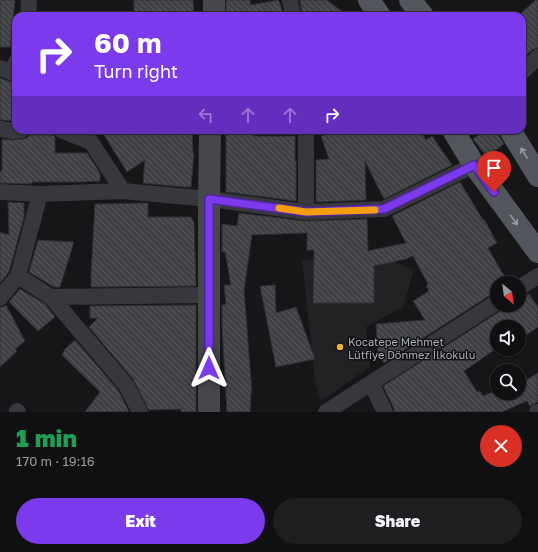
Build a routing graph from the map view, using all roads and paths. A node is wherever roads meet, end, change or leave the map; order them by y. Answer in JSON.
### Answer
{"nodes":[{"id":1,"x":29,"y":0,"type":"edge"},
{"id":2,"x":214,"y":0,"type":"edge"},
{"id":3,"x":290,"y":0,"type":"edge"},
{"id":4,"x":369,"y":0,"type":"edge"},
{"id":5,"x":410,"y":0,"type":"edge"},
{"id":6,"x":28,"y":12,"type":"edge"},
{"id":7,"x":214,"y":12,"type":"edge"},
{"id":8,"x":292,"y":12,"type":"edge"},
{"id":9,"x":377,"y":12,"type":"edge"},
{"id":10,"x":420,"y":12,"type":"edge"},
{"id":11,"x":538,"y":57,"type":"edge"},
{"id":12,"x":526,"y":68,"type":"edge"},
{"id":13,"x":0,"y":130,"type":"edge"},
{"id":14,"x":12,"y":131,"type":"edge"},
{"id":15,"x":72,"y":134,"type":"edge"},
{"id":16,"x":210,"y":134,"type":"edge"},
{"id":17,"x":306,"y":134,"type":"edge"},
{"id":18,"x":455,"y":134,"type":"edge"},
{"id":19,"x":512,"y":134,"type":"edge"},
{"id":20,"x":474,"y":165,"type":"junction"},
{"id":21,"x":538,"y":176,"type":"edge"},
{"id":22,"x":123,"y":191,"type":"junction"},
{"id":23,"x":0,"y":192,"type":"edge"},
{"id":24,"x":40,"y":194,"type":"junction"},
{"id":25,"x":209,"y":199,"type":"junction"},
{"id":26,"x":306,"y":212,"type":"junction"},
{"id":27,"x":538,"y":252,"type":"edge"},
{"id":28,"x":18,"y":276,"type":"junction"},
{"id":29,"x":538,"y":276,"type":"edge"},
{"id":30,"x":526,"y":284,"type":"edge"},
{"id":31,"x":209,"y":295,"type":"junction"},
{"id":32,"x":51,"y":297,"type":"junction"},
{"id":33,"x":0,"y":298,"type":"edge"},
{"id":34,"x":490,"y":306,"type":"edge"},
{"id":35,"x":371,"y":383,"type":"junction"},
{"id":36,"x":140,"y":412,"type":"edge"},
{"id":37,"x":209,"y":412,"type":"edge"},
{"id":38,"x":326,"y":412,"type":"edge"},
{"id":39,"x":385,"y":412,"type":"edge"}],
"edges":[{"from":1,"to":6,"type":"street"},
{"from":2,"to":7,"type":"street"},
{"from":3,"to":8,"type":"street"},
{"from":4,"to":9,"type":"main road"},
{"from":5,"to":10,"type":"main road"},
{"from":11,"to":12,"type":"street"},
{"from":13,"to":14,"type":"street"},
{"from":15,"to":22,"type":"street"},
{"from":16,"to":25,"type":"street"},
{"from":17,"to":26,"type":"street"},
{"from":18,"to":20,"type":"main road"},
{"from":21,"to":19,"type":"main road","one_way":true},
{"from":20,"to":26,"type":"street"},
{"from":20,"to":27,"type":"main road","one_way":true},
{"from":22,"to":24,"type":"street"},
{"from":22,"to":25,"type":"street"},
{"from":23,"to":24,"type":"street"},
{"from":24,"to":28,"type":"street"},
{"from":25,"to":26,"type":"street"},
{"from":25,"to":31,"type":"street"},
{"from":28,"to":32,"type":"street"},
{"from":28,"to":33,"type":"street"},
{"from":29,"to":30,"type":"street"},
{"from":31,"to":32,"type":"street"},
{"from":31,"to":37,"type":"street"},
{"from":32,"to":36,"type":"street"},
{"from":34,"to":35,"type":"street"},
{"from":35,"to":38,"type":"street"},
{"from":35,"to":39,"type":"street"}]}
